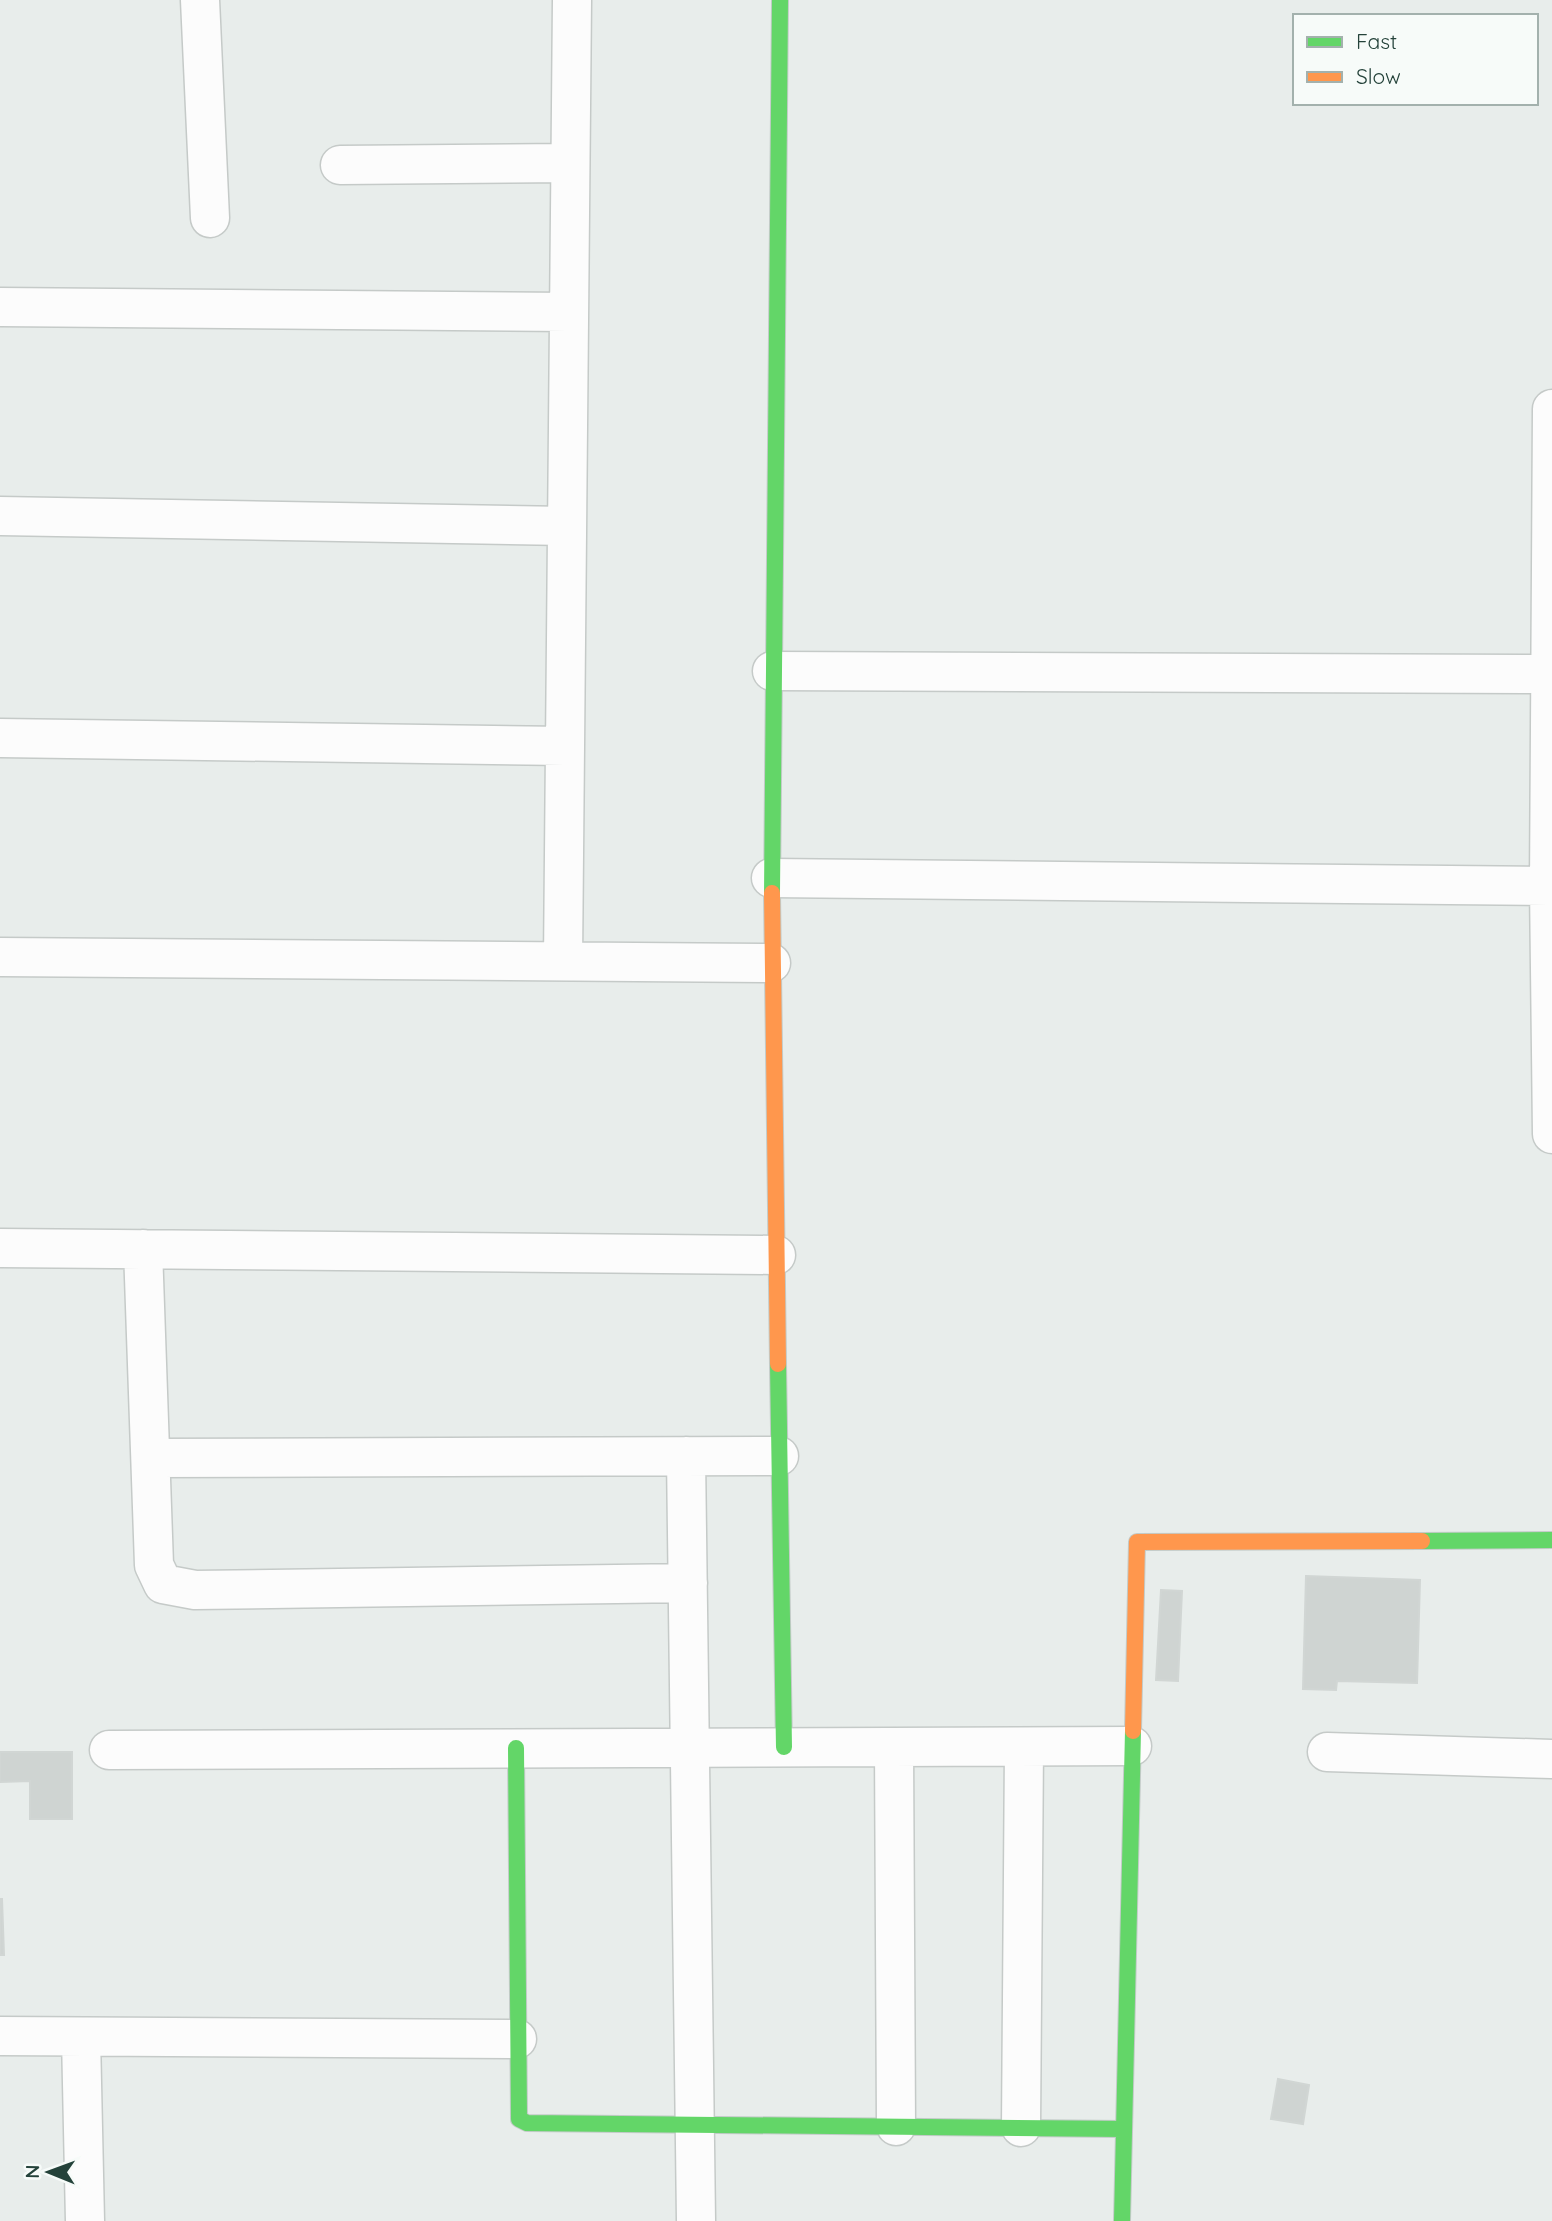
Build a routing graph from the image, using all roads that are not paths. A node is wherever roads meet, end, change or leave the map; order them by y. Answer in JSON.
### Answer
{"nodes":[{"id":1,"x":200,"y":0,"type":"edge"},
{"id":2,"x":572,"y":0,"type":"edge"},
{"id":3,"x":780,"y":0,"type":"edge"},
{"id":4,"x":568,"y":163,"type":"junction"},
{"id":5,"x":340,"y":165,"type":"dead end"},
{"id":6,"x":210,"y":218,"type":"dead end"},
{"id":7,"x":0,"y":307,"type":"edge"},
{"id":8,"x":568,"y":312,"type":"junction"},
{"id":9,"x":1552,"y":409,"type":"edge"},
{"id":10,"x":0,"y":516,"type":"edge"},
{"id":11,"x":566,"y":526,"type":"junction"},
{"id":12,"x":772,"y":671,"type":"junction"},
{"id":13,"x":1551,"y":674,"type":"edge"},
{"id":14,"x":0,"y":738,"type":"edge"},
{"id":15,"x":565,"y":746,"type":"junction"},
{"id":16,"x":771,"y":878,"type":"junction"},
{"id":17,"x":1549,"y":886,"type":"junction"},
{"id":18,"x":0,"y":957,"type":"edge"},
{"id":19,"x":563,"y":961,"type":"junction"},
{"id":20,"x":771,"y":963,"type":"junction"},
{"id":21,"x":1552,"y":1134,"type":"edge"},
{"id":22,"x":0,"y":1248,"type":"edge"},
{"id":23,"x":143,"y":1249,"type":"junction"},
{"id":24,"x":776,"y":1255,"type":"junction"},
{"id":25,"x":779,"y":1456,"type":"junction"},
{"id":26,"x":686,"y":1457,"type":"junction"},
{"id":27,"x":152,"y":1458,"type":"junction"},
{"id":28,"x":1552,"y":1540,"type":"edge"},
{"id":29,"x":688,"y":1583,"type":"junction"},
{"id":30,"x":1024,"y":1746,"type":"junction"},
{"id":31,"x":1132,"y":1746,"type":"junction"},
{"id":32,"x":784,"y":1747,"type":"junction"},
{"id":33,"x":894,"y":1747,"type":"junction"},
{"id":34,"x":516,"y":1748,"type":"junction"},
{"id":35,"x":690,"y":1748,"type":"junction"},
{"id":36,"x":109,"y":1750,"type":"dead end"},
{"id":37,"x":1327,"y":1752,"type":"dead end"},
{"id":38,"x":1552,"y":1759,"type":"edge"},
{"id":39,"x":0,"y":2036,"type":"edge"},
{"id":40,"x":81,"y":2036,"type":"junction"},
{"id":41,"x":517,"y":2039,"type":"junction"},
{"id":42,"x":695,"y":2123,"type":"junction"},
{"id":43,"x":896,"y":2126,"type":"junction"},
{"id":44,"x":1021,"y":2127,"type":"junction"},
{"id":45,"x":1124,"y":2129,"type":"junction"},
{"id":46,"x":85,"y":2221,"type":"edge"},
{"id":47,"x":696,"y":2221,"type":"edge"},
{"id":48,"x":1122,"y":2221,"type":"edge"}],
"edges":[{"from":1,"to":6,"type":"street"},
{"from":2,"to":4,"type":"street"},
{"from":3,"to":12,"type":"street"},
{"from":4,"to":5,"type":"street"},
{"from":4,"to":8,"type":"street"},
{"from":7,"to":8,"type":"street"},
{"from":8,"to":11,"type":"street"},
{"from":9,"to":13,"type":"street"},
{"from":10,"to":11,"type":"street"},
{"from":11,"to":15,"type":"street"},
{"from":12,"to":13,"type":"street"},
{"from":12,"to":16,"type":"street"},
{"from":13,"to":17,"type":"street"},
{"from":14,"to":15,"type":"street"},
{"from":15,"to":19,"type":"street"},
{"from":16,"to":17,"type":"street"},
{"from":16,"to":20,"type":"street"},
{"from":17,"to":21,"type":"street"},
{"from":18,"to":19,"type":"street"},
{"from":19,"to":20,"type":"street"},
{"from":20,"to":24,"type":"street"},
{"from":22,"to":23,"type":"street"},
{"from":23,"to":24,"type":"street"},
{"from":23,"to":27,"type":"street"},
{"from":24,"to":25,"type":"street"},
{"from":25,"to":26,"type":"street"},
{"from":25,"to":32,"type":"street"},
{"from":26,"to":27,"type":"street"},
{"from":26,"to":29,"type":"street"},
{"from":27,"to":29,"type":"street"},
{"from":28,"to":31,"type":"street"},
{"from":29,"to":35,"type":"street"},
{"from":30,"to":31,"type":"street"},
{"from":30,"to":33,"type":"street"},
{"from":30,"to":44,"type":"street"},
{"from":31,"to":45,"type":"street"},
{"from":32,"to":33,"type":"street"},
{"from":32,"to":35,"type":"street"},
{"from":33,"to":43,"type":"street"},
{"from":34,"to":35,"type":"street"},
{"from":34,"to":36,"type":"street"},
{"from":34,"to":41,"type":"street"},
{"from":35,"to":42,"type":"street"},
{"from":37,"to":38,"type":"street"},
{"from":39,"to":40,"type":"street"},
{"from":40,"to":41,"type":"street"},
{"from":40,"to":46,"type":"street"},
{"from":41,"to":42,"type":"street"},
{"from":42,"to":43,"type":"street"},
{"from":42,"to":47,"type":"street"},
{"from":43,"to":44,"type":"street"},
{"from":44,"to":45,"type":"street"},
{"from":45,"to":48,"type":"street"}]}
